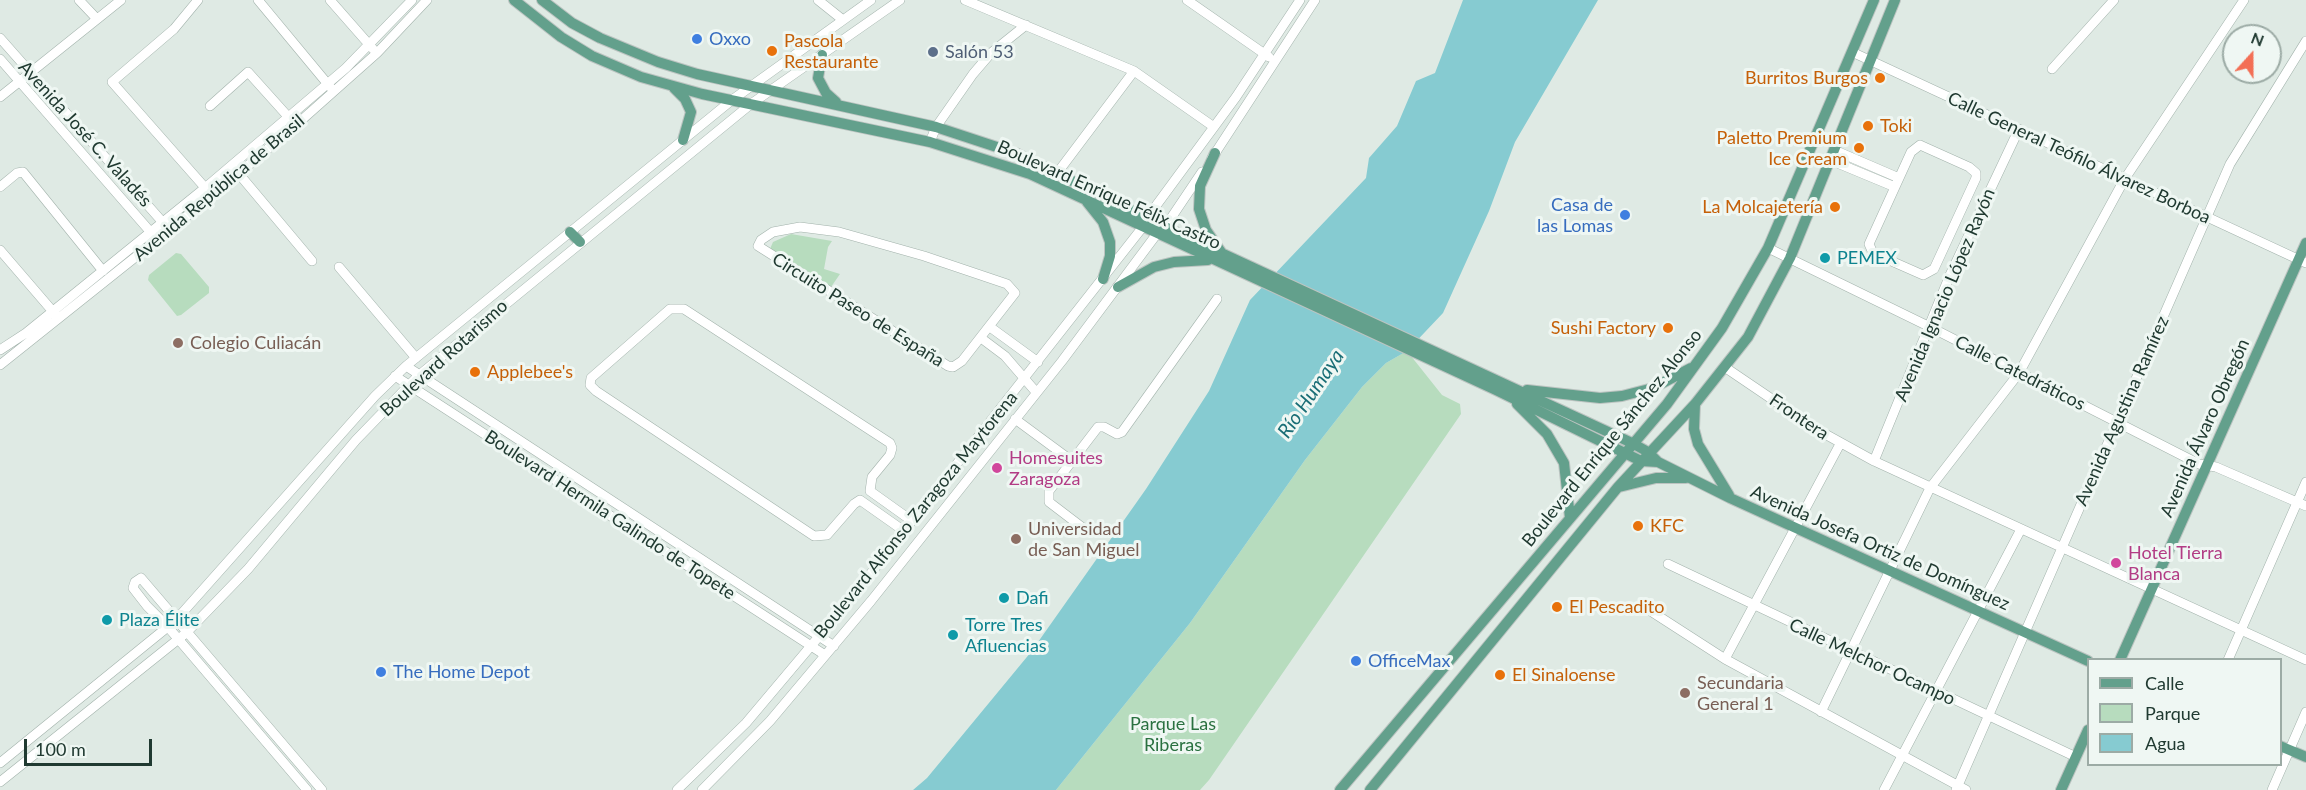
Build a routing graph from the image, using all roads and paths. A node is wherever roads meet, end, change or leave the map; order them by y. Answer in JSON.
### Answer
{"nodes":[{"id":1,"x":79,"y":0,"type":"edge"},
{"id":2,"x":121,"y":0,"type":"edge"},
{"id":3,"x":198,"y":0,"type":"edge"},
{"id":4,"x":258,"y":0,"type":"edge"},
{"id":5,"x":330,"y":0,"type":"edge"},
{"id":6,"x":412,"y":0,"type":"edge"},
{"id":7,"x":427,"y":0,"type":"edge"},
{"id":8,"x":514,"y":0,"type":"edge"},
{"id":9,"x":542,"y":0,"type":"edge"},
{"id":10,"x":818,"y":0,"type":"edge"},
{"id":11,"x":872,"y":0,"type":"edge"},
{"id":12,"x":900,"y":0,"type":"edge"},
{"id":13,"x":965,"y":0,"type":"edge"},
{"id":14,"x":1187,"y":0,"type":"edge"},
{"id":15,"x":1315,"y":0,"type":"edge"},
{"id":16,"x":1874,"y":0,"type":"edge"},
{"id":17,"x":1895,"y":0,"type":"edge"},
{"id":18,"x":2114,"y":0,"type":"edge"},
{"id":19,"x":2244,"y":0,"type":"edge"},
{"id":20,"x":1297,"y":1,"type":"edge"},
{"id":21,"x":97,"y":19,"type":"junction"},
{"id":22,"x":843,"y":20,"type":"junction"},
{"id":23,"x":1026,"y":26,"type":"junction"},
{"id":24,"x":0,"y":38,"type":"edge"},
{"id":25,"x":2306,"y":41,"type":"edge"},
{"id":26,"x":369,"y":45,"type":"junction"},
{"id":27,"x":1852,"y":52,"type":"junction"},
{"id":28,"x":377,"y":54,"type":"junction"},
{"id":29,"x":1264,"y":54,"type":"junction"},
{"id":30,"x":822,"y":55,"type":"junction"},
{"id":31,"x":0,"y":59,"type":"edge"},
{"id":32,"x":1871,"y":60,"type":"junction"},
{"id":33,"x":1276,"y":61,"type":"junction"},
{"id":34,"x":2052,"y":69,"type":"dead end"},
{"id":35,"x":1134,"y":71,"type":"junction"},
{"id":36,"x":30,"y":73,"type":"junction"},
{"id":37,"x":19,"y":81,"type":"junction"},
{"id":38,"x":327,"y":84,"type":"junction"},
{"id":39,"x":671,"y":86,"type":"junction"},
{"id":40,"x":752,"y":86,"type":"junction"},
{"id":41,"x":772,"y":89,"type":"junction"},
{"id":42,"x":334,"y":92,"type":"junction"},
{"id":43,"x":0,"y":97,"type":"edge"},
{"id":44,"x":732,"y":100,"type":"junction"},
{"id":45,"x":751,"y":104,"type":"junction"},
{"id":46,"x":838,"y":104,"type":"junction"},
{"id":47,"x":210,"y":106,"type":"dead end"},
{"id":48,"x":288,"y":117,"type":"junction"},
{"id":49,"x":296,"y":125,"type":"junction"},
{"id":50,"x":936,"y":127,"type":"junction"},
{"id":51,"x":1214,"y":127,"type":"junction"},
{"id":52,"x":2019,"y":129,"type":"junction"},
{"id":53,"x":683,"y":140,"type":"junction"},
{"id":54,"x":930,"y":142,"type":"junction"},
{"id":55,"x":1215,"y":153,"type":"junction"},
{"id":56,"x":1832,"y":155,"type":"junction"},
{"id":57,"x":1058,"y":172,"type":"junction"},
{"id":58,"x":239,"y":174,"type":"junction"},
{"id":59,"x":2124,"y":180,"type":"junction"},
{"id":60,"x":1897,"y":182,"type":"junction"},
{"id":61,"x":0,"y":187,"type":"edge"},
{"id":62,"x":206,"y":188,"type":"junction"},
{"id":63,"x":213,"y":196,"type":"junction"},
{"id":64,"x":1085,"y":199,"type":"junction"},
{"id":65,"x":2207,"y":218,"type":"junction"},
{"id":66,"x":1144,"y":223,"type":"junction"},
{"id":67,"x":166,"y":227,"type":"junction"},
{"id":68,"x":1165,"y":227,"type":"junction"},
{"id":69,"x":570,"y":232,"type":"junction"},
{"id":70,"x":1156,"y":235,"type":"junction"},
{"id":71,"x":154,"y":237,"type":"junction"},
{"id":72,"x":580,"y":242,"type":"junction"},
{"id":73,"x":2306,"y":243,"type":"edge"},
{"id":74,"x":1768,"y":248,"type":"junction"},
{"id":75,"x":0,"y":250,"type":"edge"},
{"id":76,"x":1222,"y":252,"type":"junction"},
{"id":77,"x":1790,"y":258,"type":"junction"},
{"id":78,"x":1212,"y":260,"type":"junction"},
{"id":79,"x":312,"y":261,"type":"dead end"},
{"id":80,"x":2302,"y":261,"type":"edge"},
{"id":81,"x":339,"y":267,"type":"dead end"},
{"id":82,"x":1245,"y":268,"type":"junction"},
{"id":83,"x":103,"y":271,"type":"junction"},
{"id":84,"x":1103,"y":279,"type":"junction"},
{"id":85,"x":1118,"y":287,"type":"junction"},
{"id":86,"x":1217,"y":299,"type":"dead end"},
{"id":87,"x":56,"y":315,"type":"junction"},
{"id":88,"x":990,"y":327,"type":"junction"},
{"id":89,"x":1930,"y":327,"type":"junction"},
{"id":90,"x":981,"y":338,"type":"junction"},
{"id":91,"x":1014,"y":345,"type":"junction"},
{"id":92,"x":0,"y":350,"type":"edge"},
{"id":93,"x":1005,"y":356,"type":"junction"},
{"id":94,"x":416,"y":358,"type":"junction"},
{"id":95,"x":2,"y":360,"type":"edge"},
{"id":96,"x":1038,"y":362,"type":"junction"},
{"id":97,"x":1698,"y":363,"type":"junction"},
{"id":98,"x":406,"y":366,"type":"junction"},
{"id":99,"x":1726,"y":368,"type":"junction"},
{"id":100,"x":2019,"y":373,"type":"junction"},
{"id":101,"x":395,"y":376,"type":"junction"},
{"id":102,"x":418,"y":376,"type":"junction"},
{"id":103,"x":1024,"y":379,"type":"junction"},
{"id":104,"x":409,"y":384,"type":"junction"},
{"id":105,"x":1036,"y":392,"type":"junction"},
{"id":106,"x":1512,"y":392,"type":"junction"},
{"id":107,"x":1695,"y":404,"type":"junction"},
{"id":108,"x":1015,"y":419,"type":"junction"},
{"id":109,"x":2118,"y":423,"type":"junction"},
{"id":110,"x":1840,"y":444,"type":"junction"},
{"id":111,"x":1628,"y":448,"type":"junction"},
{"id":112,"x":1645,"y":457,"type":"junction"},
{"id":113,"x":1874,"y":461,"type":"junction"},
{"id":114,"x":1072,"y":462,"type":"junction"},
{"id":115,"x":2206,"y":466,"type":"junction"},
{"id":116,"x":1690,"y":478,"type":"junction"},
{"id":117,"x":2306,"y":482,"type":"edge"},
{"id":118,"x":1618,"y":487,"type":"junction"},
{"id":119,"x":1930,"y":488,"type":"junction"},
{"id":120,"x":1730,"y":498,"type":"junction"},
{"id":121,"x":2301,"y":504,"type":"edge"},
{"id":122,"x":1570,"y":518,"type":"junction"},
{"id":123,"x":912,"y":521,"type":"junction"},
{"id":124,"x":1795,"y":529,"type":"junction"},
{"id":125,"x":904,"y":531,"type":"junction"},
{"id":126,"x":1088,"y":531,"type":"dead end"},
{"id":127,"x":2020,"y":531,"type":"junction"},
{"id":128,"x":2061,"y":549,"type":"junction"},
{"id":129,"x":1668,"y":564,"type":"dead end"},
{"id":130,"x":1890,"y":571,"type":"junction"},
{"id":131,"x":2150,"y":589,"type":"junction"},
{"id":132,"x":1754,"y":606,"type":"junction"},
{"id":133,"x":1649,"y":610,"type":"dead end"},
{"id":134,"x":1977,"y":610,"type":"junction"},
{"id":135,"x":172,"y":624,"type":"junction"},
{"id":136,"x":2240,"y":630,"type":"junction"},
{"id":137,"x":2026,"y":632,"type":"junction"},
{"id":138,"x":182,"y":636,"type":"junction"},
{"id":139,"x":820,"y":637,"type":"junction"},
{"id":140,"x":811,"y":645,"type":"junction"},
{"id":141,"x":834,"y":646,"type":"junction"},
{"id":142,"x":1851,"y":652,"type":"junction"},
{"id":143,"x":825,"y":655,"type":"junction"},
{"id":144,"x":2121,"y":658,"type":"edge"},
{"id":145,"x":2229,"y":658,"type":"edge"},
{"id":146,"x":1725,"y":659,"type":"junction"},
{"id":147,"x":2306,"y":660,"type":"edge"},
{"id":148,"x":2087,"y":661,"type":"edge"},
{"id":149,"x":1936,"y":692,"type":"junction"},
{"id":150,"x":1821,"y":712,"type":"junction"},
{"id":151,"x":2306,"y":712,"type":"edge"},
{"id":152,"x":1989,"y":717,"type":"junction"},
{"id":153,"x":2087,"y":732,"type":"edge"},
{"id":154,"x":2285,"y":748,"type":"edge"},
{"id":155,"x":1902,"y":757,"type":"junction"},
{"id":156,"x":2076,"y":757,"type":"junction"},
{"id":157,"x":2306,"y":758,"type":"edge"},
{"id":158,"x":0,"y":763,"type":"edge"},
{"id":159,"x":2279,"y":766,"type":"edge"},
{"id":160,"x":0,"y":782,"type":"edge"},
{"id":161,"x":1960,"y":789,"type":"edge"},
{"id":162,"x":307,"y":790,"type":"edge"},
{"id":163,"x":322,"y":790,"type":"edge"},
{"id":164,"x":677,"y":790,"type":"edge"},
{"id":165,"x":702,"y":790,"type":"edge"},
{"id":166,"x":1340,"y":790,"type":"edge"},
{"id":167,"x":1370,"y":790,"type":"edge"},
{"id":168,"x":1884,"y":790,"type":"edge"},
{"id":169,"x":2061,"y":790,"type":"edge"},
{"id":170,"x":2272,"y":790,"type":"edge"}],
"edges":[{"from":1,"to":21,"type":"street"},
{"from":2,"to":21,"type":"street"},
{"from":3,"to":62,"type":"street"},
{"from":4,"to":38,"type":"street"},
{"from":5,"to":26,"type":"street"},
{"from":6,"to":26,"type":"street","name":"Avenida República de Brasil"},
{"from":7,"to":28,"type":"street","name":"Avenida República de Brasil"},
{"from":8,"to":39,"type":"main road","name":"Boulevard Enrique Félix Castro"},
{"from":9,"to":40,"type":"main road","name":"Boulevard Enrique Félix Castro"},
{"from":10,"to":22,"type":"street"},
{"from":11,"to":22,"type":"street","name":"Boulevard Rotarismo"},
{"from":12,"to":30,"type":"street","name":"Boulevard Rotarismo"},
{"from":13,"to":23,"type":"street"},
{"from":14,"to":29,"type":"street"},
{"from":15,"to":33,"type":"street"},
{"from":16,"to":27,"type":"main road","name":"Boulevard Enrique Sánchez Alonso"},
{"from":17,"to":32,"type":"main road","name":"Boulevard Enrique Sánchez Alonso"},
{"from":18,"to":34,"type":"street"},
{"from":19,"to":59,"type":"street"},
{"from":20,"to":29,"type":"street","name":"Boulevard Alfonso Zaragoza Maytorena"},
{"from":21,"to":36,"type":"street"},
{"from":22,"to":40,"type":"street","name":"Boulevard Rotarismo"},
{"from":23,"to":35,"type":"street"},
{"from":23,"to":50,"type":"street"},
{"from":24,"to":36,"type":"street","name":"Avenida José C. Valadés"},
{"from":25,"to":65,"type":"street","name":"Avenida Agustina Ramírez"},
{"from":26,"to":28,"type":"street"},
{"from":26,"to":38,"type":"street","name":"Avenida República de Brasil"},
{"from":27,"to":32,"type":"street","name":"Calle General Teófilo Álvarez Borboa"},
{"from":27,"to":74,"type":"main road","name":"Boulevard Enrique Sánchez Alonso"},
{"from":28,"to":42,"type":"street","name":"Avenida República de Brasil"},
{"from":29,"to":33,"type":"street"},
{"from":29,"to":51,"type":"street","name":"Boulevard Alfonso Zaragoza Maytorena"},
{"from":30,"to":41,"type":"street","name":"Boulevard Rotarismo"},
{"from":30,"to":46,"type":"main road"},
{"from":31,"to":37,"type":"street","name":"Avenida José C. Valadés"},
{"from":32,"to":52,"type":"street","name":"Calle General Teófilo Álvarez Borboa"},
{"from":32,"to":56,"type":"main road","name":"Boulevard Enrique Sánchez Alonso"},
{"from":33,"to":55,"type":"street"},
{"from":35,"to":51,"type":"street"},
{"from":35,"to":57,"type":"street"},
{"from":36,"to":37,"type":"street"},
{"from":36,"to":67,"type":"street","name":"Avenida José C. Valadés"},
{"from":37,"to":43,"type":"street"},
{"from":37,"to":71,"type":"street","name":"Avenida José C. Valadés"},
{"from":38,"to":42,"type":"street"},
{"from":38,"to":48,"type":"street","name":"Avenida República de Brasil"},
{"from":39,"to":44,"type":"main road","name":"Boulevard Enrique Félix Castro"},
{"from":39,"to":53,"type":"main road"},
{"from":40,"to":41,"type":"main road","name":"Boulevard Enrique Félix Castro"},
{"from":40,"to":44,"type":"street","name":"Boulevard Rotarismo"},
{"from":41,"to":45,"type":"street","name":"Boulevard Rotarismo"},
{"from":41,"to":46,"type":"main road","name":"Boulevard Enrique Félix Castro"},
{"from":42,"to":49,"type":"street","name":"Avenida República de Brasil"},
{"from":44,"to":45,"type":"main road","name":"Boulevard Enrique Félix Castro"},
{"from":44,"to":53,"type":"street","name":"Boulevard Rotarismo"},
{"from":45,"to":54,"type":"main road","name":"Boulevard Enrique Félix Castro"},
{"from":45,"to":72,"type":"street","name":"Boulevard Rotarismo"},
{"from":46,"to":50,"type":"main road","name":"Boulevard Enrique Félix Castro"},
{"from":47,"to":48,"type":"street"},
{"from":48,"to":49,"type":"street"},
{"from":48,"to":62,"type":"street","name":"Avenida República de Brasil"},
{"from":49,"to":58,"type":"street","name":"Avenida República de Brasil"},
{"from":50,"to":54,"type":"street"},
{"from":50,"to":57,"type":"main road","name":"Boulevard Enrique Félix Castro"},
{"from":51,"to":66,"type":"street","name":"Boulevard Alfonso Zaragoza Maytorena"},
{"from":52,"to":59,"type":"street","name":"Calle General Teófilo Álvarez Borboa"},
{"from":52,"to":89,"type":"street","name":"Avenida Ignacio López Rayón"},
{"from":53,"to":69,"type":"street","name":"Boulevard Rotarismo"},
{"from":54,"to":64,"type":"main road","name":"Boulevard Enrique Félix Castro"},
{"from":55,"to":68,"type":"street"},
{"from":55,"to":76,"type":"main road"},
{"from":56,"to":60,"type":"street"},
{"from":56,"to":77,"type":"main road","name":"Boulevard Enrique Sánchez Alonso"},
{"from":57,"to":66,"type":"main road","name":"Boulevard Enrique Félix Castro"},
{"from":58,"to":63,"type":"street","name":"Avenida República de Brasil"},
{"from":58,"to":79,"type":"street"},
{"from":59,"to":65,"type":"street","name":"Calle General Teófilo Álvarez Borboa"},
{"from":59,"to":100,"type":"street"},
{"from":60,"to":60,"type":"street"},
{"from":61,"to":83,"type":"street"},
{"from":62,"to":63,"type":"street"},
{"from":62,"to":67,"type":"street","name":"Avenida República de Brasil"},
{"from":63,"to":67,"type":"street","name":"Avenida República de Brasil"},
{"from":64,"to":66,"type":"main road","name":"Boulevard Enrique Félix Castro"},
{"from":64,"to":84,"type":"main road"},
{"from":65,"to":80,"type":"street","name":"Calle General Teófilo Álvarez Borboa"},
{"from":65,"to":109,"type":"street","name":"Avenida Agustina Ramírez"},
{"from":66,"to":68,"type":"main road","name":"Boulevard Enrique Félix Castro"},
{"from":66,"to":70,"type":"main road","name":"Boulevard Enrique Félix Castro"},
{"from":66,"to":84,"type":"street","name":"Boulevard Alfonso Zaragoza Maytorena"},
{"from":67,"to":71,"type":"street","name":"Avenida República de Brasil"},
{"from":68,"to":76,"type":"main road","name":"Boulevard Enrique Félix Castro"},
{"from":69,"to":72,"type":"main road"},
{"from":69,"to":94,"type":"street","name":"Boulevard Rotarismo"},
{"from":70,"to":78,"type":"main road","name":"Boulevard Enrique Félix Castro"},
{"from":70,"to":85,"type":"street","name":"Boulevard Alfonso Zaragoza Maytorena"},
{"from":71,"to":83,"type":"street","name":"Avenida República de Brasil"},
{"from":71,"to":87,"type":"street","name":"Avenida República de Brasil"},
{"from":72,"to":102,"type":"street","name":"Boulevard Rotarismo"},
{"from":73,"to":80,"type":"main road","name":"Avenida Álvaro Obregón"},
{"from":74,"to":77,"type":"street","name":"Calle Catedráticos"},
{"from":74,"to":97,"type":"main road","name":"Boulevard Enrique Sánchez Alonso"},
{"from":75,"to":87,"type":"street"},
{"from":76,"to":82,"type":"main road","name":"Boulevard Enrique Félix Castro"},
{"from":77,"to":89,"type":"street","name":"Calle Catedráticos"},
{"from":77,"to":99,"type":"main road","name":"Boulevard Enrique Sánchez Alonso"},
{"from":78,"to":82,"type":"main road","name":"Boulevard Enrique Félix Castro"},
{"from":78,"to":85,"type":"main road"},
{"from":80,"to":115,"type":"main road","name":"Avenida Álvaro Obregón"},
{"from":81,"to":94,"type":"street"},
{"from":82,"to":106,"type":"main road","name":"Boulevard Enrique Félix Castro"},
{"from":83,"to":87,"type":"street","name":"Avenida República de Brasil"},
{"from":84,"to":96,"type":"street","name":"Boulevard Alfonso Zaragoza Maytorena"},
{"from":85,"to":105,"type":"street","name":"Boulevard Alfonso Zaragoza Maytorena"},
{"from":86,"to":114,"type":"street"},
{"from":87,"to":92,"type":"street","name":"Avenida República de Brasil"},
{"from":87,"to":95,"type":"street","name":"Avenida República de Brasil"},
{"from":88,"to":90,"type":"street","name":"Circuito Paseo de España"},
{"from":88,"to":90,"type":"street","name":"Circuito Paseo de España"},
{"from":88,"to":91,"type":"street"},
{"from":89,"to":100,"type":"street","name":"Calle Catedráticos"},
{"from":89,"to":113,"type":"street","name":"Avenida Ignacio López Rayón"},
{"from":90,"to":93,"type":"street"},
{"from":91,"to":93,"type":"street"},
{"from":91,"to":96,"type":"street"},
{"from":93,"to":103,"type":"street"},
{"from":94,"to":98,"type":"street","name":"Boulevard Rotarismo"},
{"from":96,"to":103,"type":"street","name":"Boulevard Alfonso Zaragoza Maytorena"},
{"from":97,"to":106,"type":"main road"},
{"from":97,"to":111,"type":"main road","name":"Boulevard Enrique Sánchez Alonso"},
{"from":98,"to":101,"type":"street","name":"Boulevard Rotarismo"},
{"from":98,"to":102,"type":"street","name":"Boulevard Hermila Galindo de Topete"},
{"from":99,"to":107,"type":"main road","name":"Boulevard Enrique Sánchez Alonso"},
{"from":99,"to":110,"type":"street","name":"Frontera"},
{"from":100,"to":109,"type":"street","name":"Calle Catedráticos"},
{"from":100,"to":119,"type":"street"},
{"from":101,"to":104,"type":"street","name":"Boulevard Hermila Galindo de Topete"},
{"from":101,"to":135,"type":"street","name":"Boulevard Rotarismo"},
{"from":102,"to":104,"type":"street","name":"Boulevard Rotarismo"},
{"from":102,"to":139,"type":"street","name":"Boulevard Hermila Galindo de Topete"},
{"from":103,"to":105,"type":"street"},
{"from":103,"to":123,"type":"street","name":"Boulevard Alfonso Zaragoza Maytorena"},
{"from":104,"to":138,"type":"street","name":"Boulevard Rotarismo"},
{"from":104,"to":140,"type":"street","name":"Boulevard Hermila Galindo de Topete"},
{"from":105,"to":108,"type":"street","name":"Boulevard Alfonso Zaragoza Maytorena"},
{"from":106,"to":111,"type":"main road","name":"Boulevard Enrique Félix Castro"},
{"from":106,"to":122,"type":"main road"},
{"from":107,"to":112,"type":"main road","name":"Boulevard Enrique Sánchez Alonso"},
{"from":107,"to":120,"type":"main road"},
{"from":108,"to":114,"type":"street"},
{"from":108,"to":141,"type":"street","name":"Boulevard Alfonso Zaragoza Maytorena"},
{"from":109,"to":115,"type":"street","name":"Calle Catedráticos"},
{"from":109,"to":128,"type":"street","name":"Avenida Agustina Ramírez"},
{"from":110,"to":113,"type":"street","name":"Frontera"},
{"from":110,"to":124,"type":"street"},
{"from":111,"to":112,"type":"main road","name":"Boulevard Enrique Félix Castro"},
{"from":111,"to":122,"type":"main road","name":"Boulevard Enrique Sánchez Alonso"},
{"from":112,"to":116,"type":"main road","name":"Avenida Josefa Ortiz de Domínguez"},
{"from":112,"to":118,"type":"main road","name":"Boulevard Enrique Sánchez Alonso"},
{"from":113,"to":119,"type":"street","name":"Frontera"},
{"from":114,"to":126,"type":"street"},
{"from":115,"to":121,"type":"street","name":"Calle Catedráticos"},
{"from":115,"to":131,"type":"main road","name":"Avenida Álvaro Obregón"},
{"from":116,"to":118,"type":"main road"},
{"from":116,"to":120,"type":"main road","name":"Avenida Josefa Ortiz de Domínguez"},
{"from":117,"to":121,"type":"street"},
{"from":118,"to":167,"type":"main road","name":"Boulevard Enrique Sánchez Alonso"},
{"from":119,"to":127,"type":"street","name":"Frontera"},
{"from":119,"to":130,"type":"street"},
{"from":120,"to":124,"type":"main road","name":"Avenida Josefa Ortiz de Domínguez"},
{"from":121,"to":136,"type":"street"},
{"from":122,"to":166,"type":"main road","name":"Boulevard Enrique Sánchez Alonso"},
{"from":123,"to":125,"type":"street","name":"Boulevard Alfonso Zaragoza Maytorena"},
{"from":123,"to":125,"type":"street"},
{"from":124,"to":130,"type":"main road","name":"Avenida Josefa Ortiz de Domínguez"},
{"from":124,"to":132,"type":"street"},
{"from":125,"to":139,"type":"street","name":"Boulevard Alfonso Zaragoza Maytorena"},
{"from":127,"to":128,"type":"street","name":"Frontera"},
{"from":127,"to":134,"type":"street"},
{"from":128,"to":131,"type":"street","name":"Frontera"},
{"from":128,"to":137,"type":"street","name":"Avenida Agustina Ramírez"},
{"from":129,"to":132,"type":"street","name":"Calle Melchor Ocampo"},
{"from":130,"to":134,"type":"main road","name":"Avenida Josefa Ortiz de Domínguez"},
{"from":130,"to":142,"type":"street"},
{"from":131,"to":136,"type":"street","name":"Frontera"},
{"from":131,"to":144,"type":"main road","name":"Avenida Álvaro Obregón"},
{"from":132,"to":142,"type":"street","name":"Calle Melchor Ocampo"},
{"from":132,"to":146,"type":"street"},
{"from":133,"to":146,"type":"street"},
{"from":134,"to":137,"type":"main road","name":"Avenida Josefa Ortiz de Domínguez"},
{"from":134,"to":149,"type":"street"},
{"from":135,"to":135,"type":"street"},
{"from":135,"to":138,"type":"street"},
{"from":135,"to":158,"type":"street","name":"Boulevard Rotarismo"},
{"from":136,"to":145,"type":"street"},
{"from":136,"to":147,"type":"street","name":"Frontera"},
{"from":137,"to":148,"type":"main road","name":"Avenida Josefa Ortiz de Domínguez"},
{"from":137,"to":152,"type":"street","name":"Avenida Agustina Ramírez"},
{"from":138,"to":160,"type":"street","name":"Boulevard Rotarismo"},
{"from":138,"to":162,"type":"street"},
{"from":138,"to":163,"type":"street"},
{"from":139,"to":140,"type":"street","name":"Boulevard Alfonso Zaragoza Maytorena"},
{"from":139,"to":141,"type":"street","name":"Boulevard Hermila Galindo de Topete"},
{"from":140,"to":143,"type":"street","name":"Boulevard Hermila Galindo de Topete"},
{"from":140,"to":164,"type":"street","name":"Boulevard Alfonso Zaragoza Maytorena"},
{"from":141,"to":143,"type":"street","name":"Boulevard Alfonso Zaragoza Maytorena"},
{"from":142,"to":149,"type":"street","name":"Calle Melchor Ocampo"},
{"from":142,"to":150,"type":"street"},
{"from":143,"to":165,"type":"street","name":"Boulevard Alfonso Zaragoza Maytorena"},
{"from":146,"to":150,"type":"street"},
{"from":149,"to":152,"type":"street","name":"Calle Melchor Ocampo"},
{"from":149,"to":155,"type":"street"},
{"from":150,"to":155,"type":"street"},
{"from":151,"to":154,"type":"street"},
{"from":152,"to":156,"type":"street","name":"Calle Melchor Ocampo"},
{"from":152,"to":161,"type":"street","name":"Avenida Agustina Ramírez"},
{"from":153,"to":156,"type":"main road"},
{"from":154,"to":157,"type":"main road"},
{"from":155,"to":161,"type":"street"},
{"from":155,"to":168,"type":"street"},
{"from":156,"to":169,"type":"main road"},
{"from":159,"to":170,"type":"street"}]}
